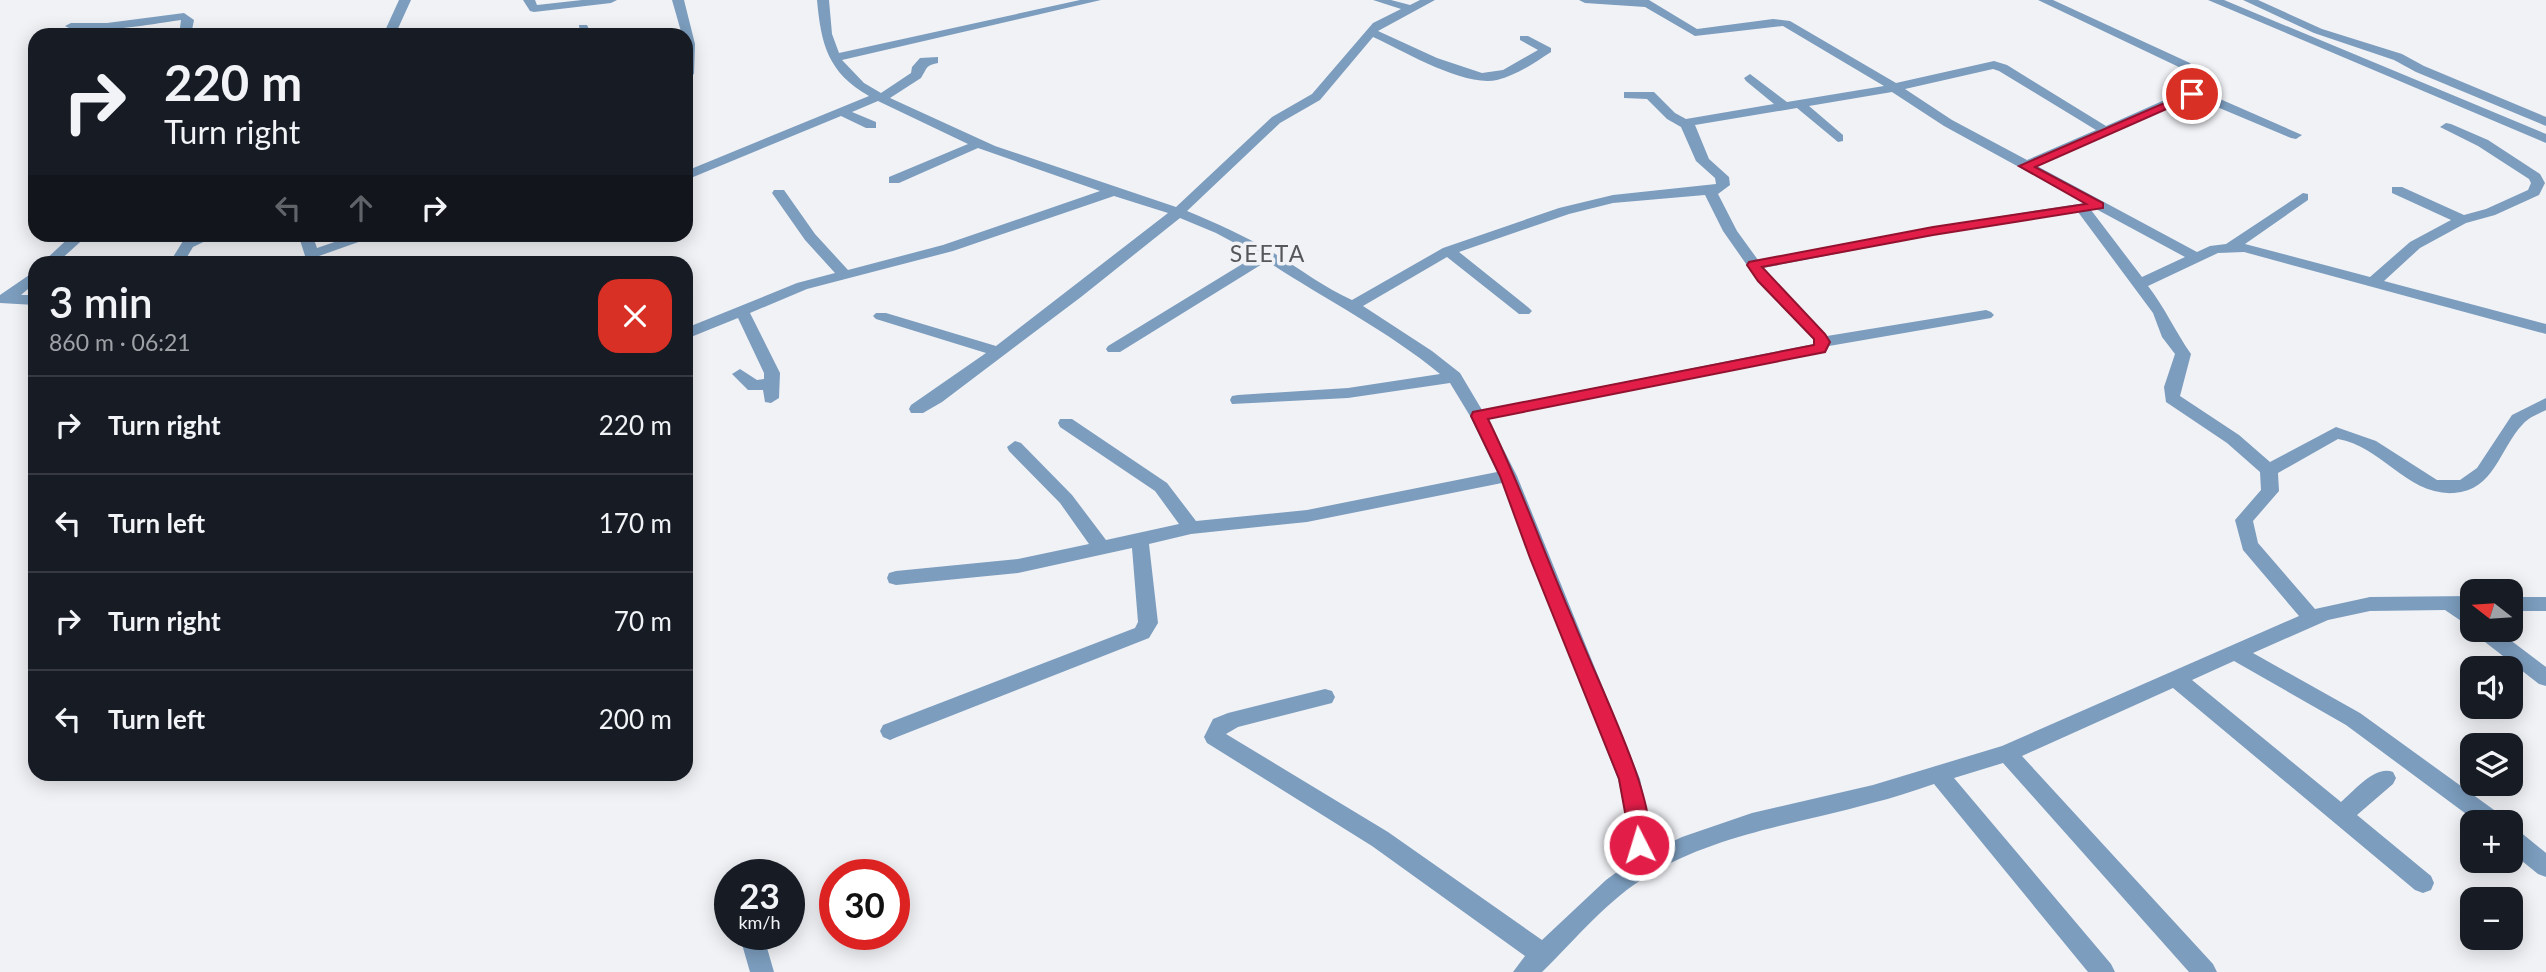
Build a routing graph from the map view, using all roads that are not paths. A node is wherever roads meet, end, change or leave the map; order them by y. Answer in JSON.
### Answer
{"nodes":[{"id":1,"x":405,"y":0,"type":"edge"},
{"id":2,"x":529,"y":0,"type":"edge"},
{"id":3,"x":611,"y":0,"type":"edge"},
{"id":4,"x":678,"y":0,"type":"edge"},
{"id":5,"x":823,"y":0,"type":"edge"},
{"id":6,"x":1095,"y":0,"type":"edge"},
{"id":7,"x":1379,"y":0,"type":"edge"},
{"id":8,"x":1429,"y":0,"type":"edge"},
{"id":9,"x":1585,"y":0,"type":"edge"},
{"id":10,"x":2044,"y":0,"type":"edge"},
{"id":11,"x":2214,"y":0,"type":"edge"},
{"id":12,"x":2249,"y":0,"type":"edge"},
{"id":13,"x":1643,"y":1,"type":"edge"},
{"id":14,"x":1408,"y":8,"type":"junction"},
{"id":15,"x":71,"y":26,"type":"dead end"},
{"id":16,"x":186,"y":28,"type":"edge"},
{"id":17,"x":392,"y":28,"type":"edge"},
{"id":18,"x":688,"y":28,"type":"edge"},
{"id":19,"x":1372,"y":33,"type":"junction"},
{"id":20,"x":1524,"y":38,"type":"dead end"},
{"id":21,"x":835,"y":58,"type":"junction"},
{"id":22,"x":934,"y":60,"type":"dead end"},
{"id":23,"x":1750,"y":78,"type":"dead end"},
{"id":24,"x":1892,"y":88,"type":"junction"},
{"id":25,"x":2188,"y":94,"type":"junction"},
{"id":26,"x":1628,"y":95,"type":"dead end"},
{"id":27,"x":880,"y":97,"type":"junction"},
{"id":28,"x":1798,"y":102,"type":"junction"},
{"id":29,"x":1783,"y":104,"type":"junction"},
{"id":30,"x":842,"y":112,"type":"junction"},
{"id":31,"x":2546,"y":122,"type":"edge"},
{"id":32,"x":871,"y":125,"type":"dead end"},
{"id":33,"x":1687,"y":125,"type":"junction"},
{"id":34,"x":2446,"y":127,"type":"dead end"},
{"id":35,"x":2106,"y":131,"type":"junction"},
{"id":36,"x":2296,"y":135,"type":"dead end"},
{"id":37,"x":1838,"y":138,"type":"dead end"},
{"id":38,"x":2546,"y":139,"type":"edge"},
{"id":39,"x":980,"y":144,"type":"junction"},
{"id":40,"x":2025,"y":166,"type":"junction"},
{"id":41,"x":693,"y":173,"type":"edge"},
{"id":42,"x":2530,"y":173,"type":"junction"},
{"id":43,"x":2546,"y":174,"type":"edge"},
{"id":44,"x":894,"y":180,"type":"dead end"},
{"id":45,"x":2397,"y":190,"type":"dead end"},
{"id":46,"x":1112,"y":192,"type":"junction"},
{"id":47,"x":1710,"y":192,"type":"junction"},
{"id":48,"x":779,"y":193,"type":"dead end"},
{"id":49,"x":2304,"y":197,"type":"dead end"},
{"id":50,"x":2090,"y":207,"type":"junction"},
{"id":51,"x":1178,"y":212,"type":"junction"},
{"id":52,"x":2462,"y":220,"type":"junction"},
{"id":53,"x":73,"y":242,"type":"edge"},
{"id":54,"x":193,"y":242,"type":"edge"},
{"id":55,"x":354,"y":242,"type":"edge"},
{"id":56,"x":2231,"y":247,"type":"junction"},
{"id":57,"x":1448,"y":251,"type":"junction"},
{"id":58,"x":1266,"y":255,"type":"junction"},
{"id":59,"x":57,"y":256,"type":"edge"},
{"id":60,"x":181,"y":256,"type":"edge"},
{"id":61,"x":318,"y":256,"type":"edge"},
{"id":62,"x":2197,"y":258,"type":"junction"},
{"id":63,"x":1754,"y":265,"type":"junction"},
{"id":64,"x":844,"y":274,"type":"junction"},
{"id":65,"x":28,"y":280,"type":"edge"},
{"id":66,"x":2374,"y":282,"type":"junction"},
{"id":67,"x":2139,"y":284,"type":"junction"},
{"id":68,"x":4,"y":299,"type":"edge"},
{"id":69,"x":28,"y":300,"type":"edge"},
{"id":70,"x":1353,"y":306,"type":"junction"},
{"id":71,"x":742,"y":311,"type":"junction"},
{"id":72,"x":1524,"y":311,"type":"dead end"},
{"id":73,"x":1986,"y":315,"type":"dead end"},
{"id":74,"x":881,"y":317,"type":"dead end"},
{"id":75,"x":2546,"y":329,"type":"edge"},
{"id":76,"x":693,"y":331,"type":"edge"},
{"id":77,"x":1823,"y":342,"type":"junction"},
{"id":78,"x":1114,"y":349,"type":"dead end"},
{"id":79,"x":998,"y":352,"type":"junction"},
{"id":80,"x":740,"y":374,"type":"dead end"},
{"id":81,"x":1454,"y":377,"type":"junction"},
{"id":82,"x":1238,"y":400,"type":"dead end"},
{"id":83,"x":2546,"y":403,"type":"edge"},
{"id":84,"x":917,"y":409,"type":"dead end"},
{"id":85,"x":1478,"y":416,"type":"junction"},
{"id":86,"x":1066,"y":423,"type":"dead end"},
{"id":87,"x":1015,"y":447,"type":"dead end"},
{"id":88,"x":2269,"y":470,"type":"junction"},
{"id":89,"x":1508,"y":476,"type":"junction"},
{"id":90,"x":1191,"y":528,"type":"junction"},
{"id":91,"x":1140,"y":540,"type":"junction"},
{"id":92,"x":1102,"y":548,"type":"junction"},
{"id":93,"x":896,"y":578,"type":"dead end"},
{"id":94,"x":2447,"y":603,"type":"junction"},
{"id":95,"x":2460,"y":603,"type":"edge"},
{"id":96,"x":2524,"y":604,"type":"edge"},
{"id":97,"x":2546,"y":604,"type":"edge"},
{"id":98,"x":2460,"y":612,"type":"edge"},
{"id":99,"x":2312,"y":618,"type":"junction"},
{"id":100,"x":2499,"y":642,"type":"edge"},
{"id":101,"x":2234,"y":652,"type":"junction"},
{"id":102,"x":2175,"y":678,"type":"junction"},
{"id":103,"x":2546,"y":678,"type":"edge"},
{"id":104,"x":1325,"y":697,"type":"dead end"},
{"id":105,"x":890,"y":731,"type":"dead end"},
{"id":106,"x":2007,"y":753,"type":"junction"},
{"id":107,"x":1939,"y":775,"type":"junction"},
{"id":108,"x":2385,"y":778,"type":"dead end"},
{"id":109,"x":2477,"y":810,"type":"edge"},
{"id":110,"x":2341,"y":816,"type":"junction"},
{"id":111,"x":2523,"y":848,"type":"edge"},
{"id":112,"x":2546,"y":867,"type":"edge"},
{"id":113,"x":1640,"y":868,"type":"junction"},
{"id":114,"x":2423,"y":883,"type":"dead end"},
{"id":115,"x":756,"y":950,"type":"edge"},
{"id":116,"x":1542,"y":954,"type":"junction"},
{"id":117,"x":762,"y":972,"type":"edge"},
{"id":118,"x":1525,"y":972,"type":"edge"},
{"id":119,"x":2103,"y":972,"type":"edge"},
{"id":120,"x":2205,"y":972,"type":"edge"}],
"edges":[{"from":1,"to":17,"type":"street"},
{"from":2,"to":3,"type":"street"},
{"from":4,"to":18,"type":"street"},
{"from":5,"to":21,"type":"street"},
{"from":6,"to":21,"type":"street"},
{"from":7,"to":14,"type":"street"},
{"from":8,"to":14,"type":"street"},
{"from":9,"to":13,"type":"street"},
{"from":10,"to":25,"type":"street"},
{"from":11,"to":38,"type":"street"},
{"from":12,"to":31,"type":"street"},
{"from":13,"to":24,"type":"street"},
{"from":14,"to":19,"type":"street"},
{"from":15,"to":16,"type":"street"},
{"from":19,"to":20,"type":"street"},
{"from":19,"to":51,"type":"street"},
{"from":21,"to":27,"type":"street"},
{"from":22,"to":27,"type":"street"},
{"from":23,"to":29,"type":"street"},
{"from":24,"to":28,"type":"street"},
{"from":24,"to":35,"type":"street"},
{"from":24,"to":40,"type":"street"},
{"from":25,"to":35,"type":"street"},
{"from":25,"to":36,"type":"street"},
{"from":26,"to":33,"type":"street"},
{"from":27,"to":30,"type":"street"},
{"from":27,"to":39,"type":"street"},
{"from":28,"to":29,"type":"street"},
{"from":28,"to":37,"type":"street"},
{"from":29,"to":33,"type":"street"},
{"from":30,"to":32,"type":"street"},
{"from":30,"to":41,"type":"street"},
{"from":33,"to":47,"type":"street"},
{"from":34,"to":42,"type":"street"},
{"from":35,"to":40,"type":"street"},
{"from":39,"to":44,"type":"street"},
{"from":39,"to":46,"type":"street"},
{"from":40,"to":50,"type":"street"},
{"from":42,"to":43,"type":"street"},
{"from":42,"to":52,"type":"street"},
{"from":45,"to":52,"type":"street"},
{"from":46,"to":51,"type":"street"},
{"from":46,"to":64,"type":"street"},
{"from":47,"to":57,"type":"street"},
{"from":47,"to":63,"type":"street"},
{"from":48,"to":64,"type":"street"},
{"from":49,"to":56,"type":"street"},
{"from":50,"to":62,"type":"street"},
{"from":50,"to":63,"type":"street"},
{"from":50,"to":67,"type":"street"},
{"from":51,"to":58,"type":"street"},
{"from":51,"to":79,"type":"street"},
{"from":52,"to":66,"type":"street"},
{"from":53,"to":59,"type":"street"},
{"from":54,"to":60,"type":"street"},
{"from":55,"to":61,"type":"street"},
{"from":56,"to":62,"type":"street"},
{"from":56,"to":66,"type":"street"},
{"from":57,"to":70,"type":"street"},
{"from":57,"to":72,"type":"street"},
{"from":58,"to":70,"type":"street"},
{"from":58,"to":78,"type":"street"},
{"from":62,"to":67,"type":"street"},
{"from":63,"to":77,"type":"street"},
{"from":64,"to":71,"type":"street"},
{"from":65,"to":68,"type":"street"},
{"from":66,"to":75,"type":"street"},
{"from":67,"to":88,"type":"street"},
{"from":68,"to":69,"type":"street"},
{"from":70,"to":81,"type":"street"},
{"from":71,"to":76,"type":"street"},
{"from":71,"to":80,"type":"street"},
{"from":73,"to":77,"type":"street"},
{"from":74,"to":79,"type":"street"},
{"from":77,"to":85,"type":"street"},
{"from":79,"to":84,"type":"street"},
{"from":81,"to":82,"type":"street"},
{"from":81,"to":85,"type":"street"},
{"from":83,"to":88,"type":"street"},
{"from":85,"to":89,"type":"street"},
{"from":86,"to":90,"type":"street"},
{"from":87,"to":92,"type":"street"},
{"from":88,"to":99,"type":"street"},
{"from":89,"to":90,"type":"street"},
{"from":89,"to":113,"type":"street"},
{"from":90,"to":91,"type":"street"},
{"from":91,"to":92,"type":"street"},
{"from":91,"to":105,"type":"street"},
{"from":92,"to":93,"type":"street"},
{"from":94,"to":95,"type":"street"},
{"from":94,"to":98,"type":"street"},
{"from":94,"to":99,"type":"street"},
{"from":96,"to":97,"type":"street"},
{"from":99,"to":101,"type":"street"},
{"from":100,"to":103,"type":"street"},
{"from":101,"to":102,"type":"street"},
{"from":101,"to":109,"type":"street"},
{"from":102,"to":106,"type":"street"},
{"from":102,"to":110,"type":"street"},
{"from":104,"to":116,"type":"street"},
{"from":106,"to":107,"type":"street"},
{"from":106,"to":120,"type":"street"},
{"from":107,"to":113,"type":"street"},
{"from":107,"to":119,"type":"street"},
{"from":108,"to":110,"type":"street"},
{"from":110,"to":114,"type":"street"},
{"from":111,"to":112,"type":"street"},
{"from":113,"to":116,"type":"street"},
{"from":115,"to":117,"type":"street"},
{"from":116,"to":118,"type":"street"}]}
